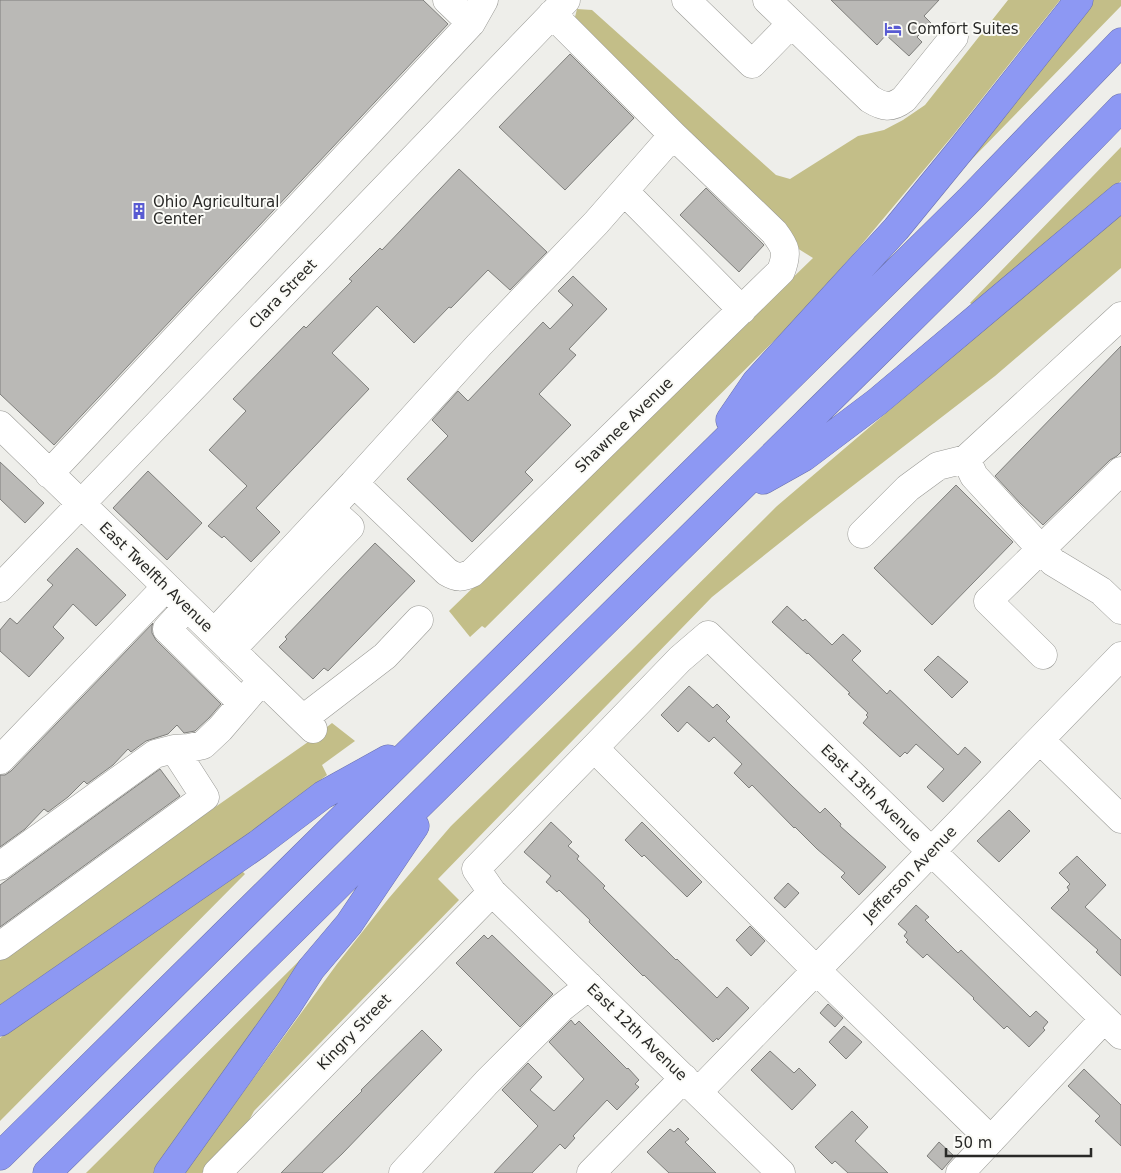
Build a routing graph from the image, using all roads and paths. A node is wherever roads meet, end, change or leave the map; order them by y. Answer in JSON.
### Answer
{"nodes":[{"id":1,"x":447,"y":0,"type":"edge"},
{"id":2,"x":686,"y":0,"type":"edge"},
{"id":3,"x":766,"y":0,"type":"edge"},
{"id":4,"x":1079,"y":0,"type":"edge"},
{"id":5,"x":559,"y":7,"type":"edge"},
{"id":6,"x":478,"y":12,"type":"edge"},
{"id":7,"x":791,"y":24,"type":"junction"},
{"id":8,"x":954,"y":37,"type":"dead end"},
{"id":9,"x":1121,"y":42,"type":"edge"},
{"id":10,"x":1121,"y":108,"type":"edge"},
{"id":11,"x":673,"y":135,"type":"junction"},
{"id":12,"x":624,"y":190,"type":"junction"},
{"id":13,"x":1121,"y":197,"type":"edge"},
{"id":14,"x":742,"y":310,"type":"junction"},
{"id":15,"x":1121,"y":316,"type":"edge"},
{"id":16,"x":0,"y":425,"type":"edge"},
{"id":17,"x":966,"y":459,"type":"junction"},
{"id":18,"x":698,"y":468,"type":"junction"},
{"id":19,"x":1121,"y":471,"type":"edge"},
{"id":20,"x":49,"y":474,"type":"junction"},
{"id":21,"x":354,"y":483,"type":"junction"},
{"id":22,"x":731,"y":498,"type":"junction"},
{"id":23,"x":80,"y":504,"type":"junction"},
{"id":24,"x":862,"y":534,"type":"dead end"},
{"id":25,"x":1041,"y":549,"type":"junction"},
{"id":26,"x":166,"y":587,"type":"junction"},
{"id":27,"x":0,"y":588,"type":"edge"},
{"id":28,"x":187,"y":607,"type":"junction"},
{"id":29,"x":1121,"y":610,"type":"edge"},
{"id":30,"x":418,"y":620,"type":"dead end"},
{"id":31,"x":222,"y":642,"type":"junction"},
{"id":32,"x":1043,"y":655,"type":"dead end"},
{"id":33,"x":1121,"y":656,"type":"edge"},
{"id":34,"x":262,"y":680,"type":"junction"},
{"id":35,"x":242,"y":703,"type":"junction"},
{"id":36,"x":1040,"y":740,"type":"junction"},
{"id":37,"x":418,"y":743,"type":"junction"},
{"id":38,"x":594,"y":748,"type":"junction"},
{"id":39,"x":174,"y":749,"type":"junction"},
{"id":40,"x":0,"y":760,"type":"edge"},
{"id":41,"x":448,"y":776,"type":"junction"},
{"id":42,"x":1121,"y":819,"type":"edge"},
{"id":43,"x":932,"y":852,"type":"junction"},
{"id":44,"x":0,"y":866,"type":"edge"},
{"id":45,"x":492,"y":892,"type":"junction"},
{"id":46,"x":0,"y":946,"type":"edge"},
{"id":47,"x":816,"y":970,"type":"junction"},
{"id":48,"x":589,"y":986,"type":"junction"},
{"id":49,"x":0,"y":1022,"type":"edge"},
{"id":50,"x":1113,"y":1027,"type":"edge"},
{"id":51,"x":691,"y":1085,"type":"junction"},
{"id":52,"x":991,"y":1140,"type":"junction"},
{"id":53,"x":0,"y":1156,"type":"edge"},
{"id":54,"x":968,"y":1170,"type":"edge"},
{"id":55,"x":47,"y":1173,"type":"edge"},
{"id":56,"x":168,"y":1173,"type":"edge"},
{"id":57,"x":216,"y":1173,"type":"edge"},
{"id":58,"x":403,"y":1173,"type":"edge"},
{"id":59,"x":591,"y":1173,"type":"edge"},
{"id":60,"x":781,"y":1173,"type":"edge"}],
"edges":[{"from":1,"to":6,"type":"street"},
{"from":2,"to":7,"type":"street"},
{"from":3,"to":7,"type":"street"},
{"from":4,"to":18,"type":"highway"},
{"from":5,"to":11,"type":"street","name":"Shawnee Avenue"},
{"from":5,"to":23,"type":"street","name":"Clara Street"},
{"from":6,"to":20,"type":"street"},
{"from":7,"to":8,"type":"street"},
{"from":9,"to":18,"type":"highway"},
{"from":10,"to":22,"type":"highway"},
{"from":11,"to":12,"type":"street"},
{"from":11,"to":14,"type":"street","name":"Shawnee Avenue"},
{"from":12,"to":14,"type":"street"},
{"from":12,"to":21,"type":"street"},
{"from":13,"to":22,"type":"highway"},
{"from":14,"to":21,"type":"street","name":"Shawnee Avenue"},
{"from":15,"to":17,"type":"street"},
{"from":16,"to":20,"type":"street","name":"East Twelfth Avenue"},
{"from":17,"to":24,"type":"street"},
{"from":17,"to":25,"type":"street"},
{"from":18,"to":37,"type":"highway"},
{"from":19,"to":25,"type":"street"},
{"from":20,"to":23,"type":"street","name":"East Twelfth Avenue"},
{"from":21,"to":31,"type":"street"},
{"from":22,"to":41,"type":"highway"},
{"from":23,"to":26,"type":"street","name":"East Twelfth Avenue"},
{"from":23,"to":27,"type":"street","name":"Clara Street"},
{"from":25,"to":29,"type":"street"},
{"from":25,"to":32,"type":"street"},
{"from":26,"to":28,"type":"street","name":"East Twelfth Avenue"},
{"from":26,"to":40,"type":"street"},
{"from":28,"to":31,"type":"street","name":"East Twelfth Avenue"},
{"from":28,"to":35,"type":"street"},
{"from":30,"to":34,"type":"street","name":"East Twelfth Avenue"},
{"from":31,"to":34,"type":"street","name":"East Twelfth Avenue"},
{"from":33,"to":36,"type":"street","name":"Jefferson Avenue"},
{"from":34,"to":35,"type":"street"},
{"from":35,"to":39,"type":"street"},
{"from":36,"to":42,"type":"street"},
{"from":36,"to":43,"type":"street","name":"Jefferson Avenue"},
{"from":37,"to":49,"type":"highway"},
{"from":37,"to":53,"type":"highway"},
{"from":38,"to":43,"type":"street","name":"East 13th Avenue"},
{"from":38,"to":45,"type":"street","name":"East 12th Avenue"},
{"from":38,"to":47,"type":"street"},
{"from":39,"to":44,"type":"street"},
{"from":39,"to":46,"type":"street"},
{"from":41,"to":55,"type":"highway"},
{"from":41,"to":56,"type":"highway"},
{"from":43,"to":47,"type":"street","name":"Jefferson Avenue"},
{"from":43,"to":50,"type":"street","name":"East 13th Avenue"},
{"from":45,"to":48,"type":"street","name":"East 12th Avenue"},
{"from":45,"to":57,"type":"street","name":"Kingry Street"},
{"from":47,"to":51,"type":"street","name":"Jefferson Avenue"},
{"from":47,"to":52,"type":"street"},
{"from":48,"to":51,"type":"street","name":"East 12th Avenue"},
{"from":48,"to":58,"type":"street"},
{"from":50,"to":52,"type":"street"},
{"from":51,"to":59,"type":"street","name":"Jefferson Avenue"},
{"from":51,"to":60,"type":"street","name":"East 12th Avenue"},
{"from":52,"to":54,"type":"street"}]}
